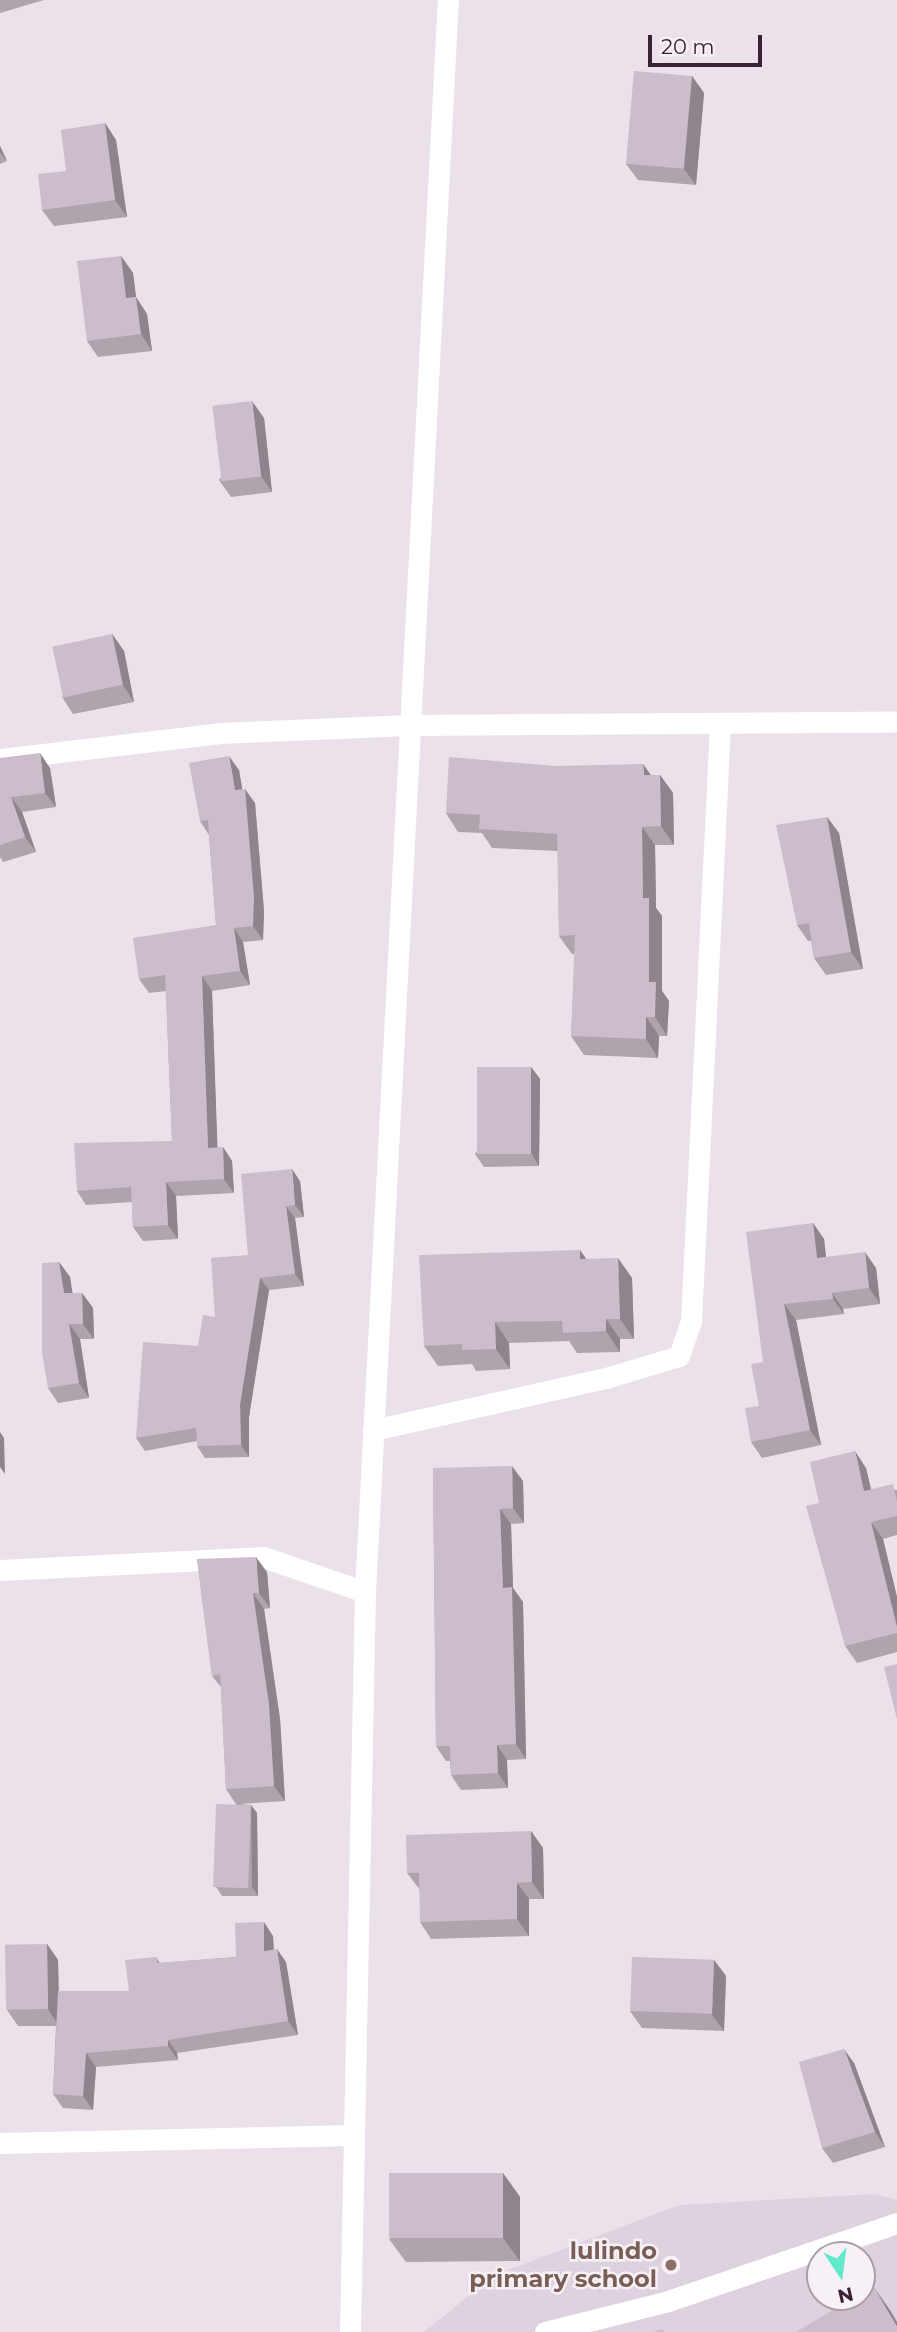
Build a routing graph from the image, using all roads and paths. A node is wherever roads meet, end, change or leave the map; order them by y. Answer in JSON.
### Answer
{"nodes":[{"id":1,"x":448,"y":0,"type":"edge"},
{"id":2,"x":897,"y":722,"type":"edge"},
{"id":3,"x":410,"y":725,"type":"junction"},
{"id":4,"x":720,"y":725,"type":"junction"},
{"id":5,"x":0,"y":759,"type":"edge"},
{"id":6,"x":373,"y":1430,"type":"junction"},
{"id":7,"x":0,"y":1570,"type":"edge"},
{"id":8,"x":365,"y":1592,"type":"junction"},
{"id":9,"x":354,"y":2135,"type":"junction"},
{"id":10,"x":0,"y":2143,"type":"edge"},
{"id":11,"x":897,"y":2222,"type":"edge"},
{"id":12,"x":350,"y":2332,"type":"edge"},
{"id":13,"x":545,"y":2332,"type":"edge"}],
"edges":[{"from":1,"to":3,"type":"street"},
{"from":2,"to":4,"type":"street"},
{"from":3,"to":4,"type":"street"},
{"from":3,"to":5,"type":"street"},
{"from":3,"to":6,"type":"street"},
{"from":4,"to":6,"type":"street"},
{"from":6,"to":8,"type":"street"},
{"from":7,"to":8,"type":"street"},
{"from":8,"to":9,"type":"street"},
{"from":9,"to":10,"type":"street"},
{"from":9,"to":12,"type":"street"},
{"from":11,"to":13,"type":"street"}]}
